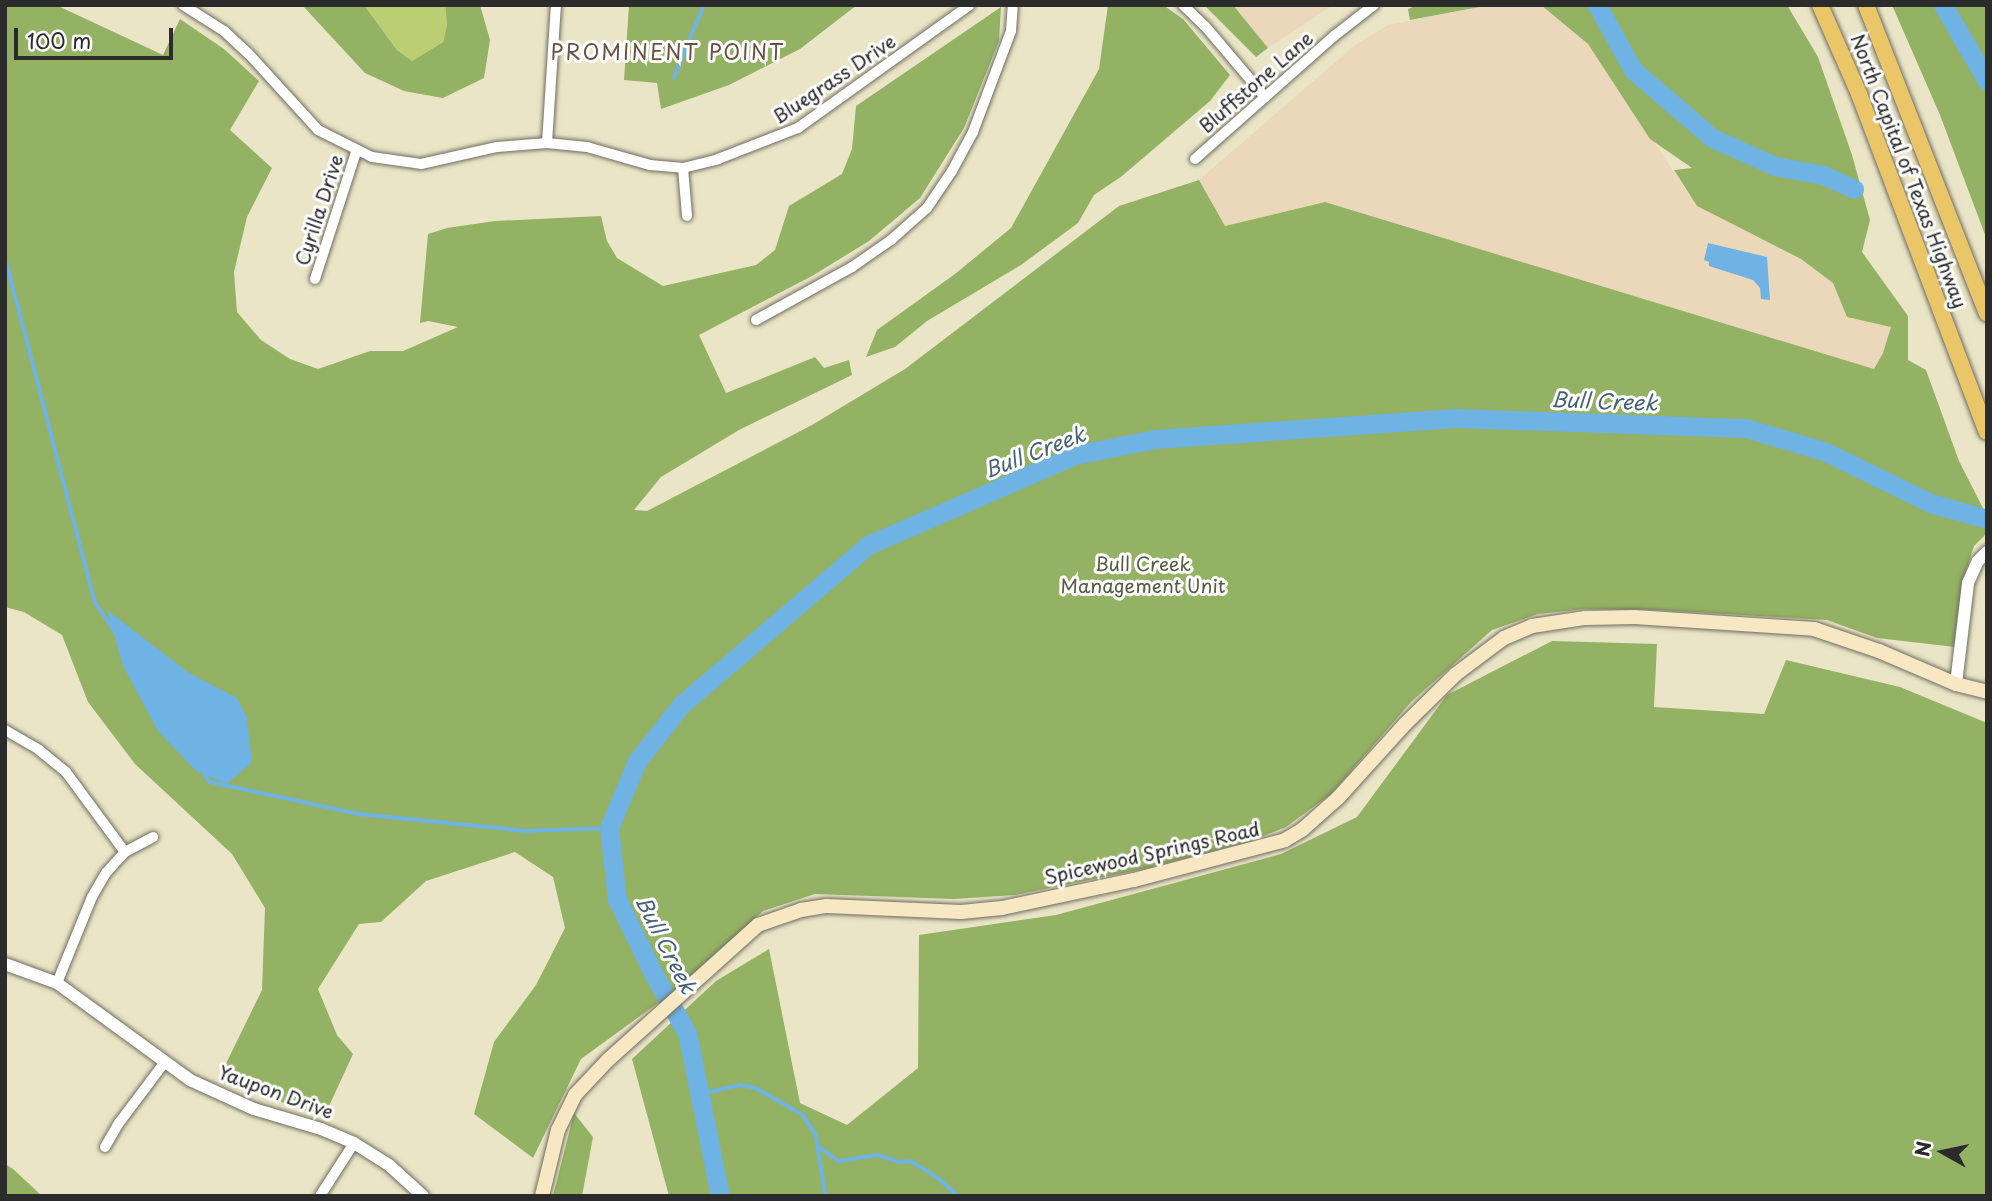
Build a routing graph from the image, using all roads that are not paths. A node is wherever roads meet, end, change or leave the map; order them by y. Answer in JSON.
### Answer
{"nodes":[{"id":1,"x":183,"y":5,"type":"edge"},
{"id":2,"x":556,"y":5,"type":"edge"},
{"id":3,"x":970,"y":5,"type":"edge"},
{"id":4,"x":1013,"y":5,"type":"edge"},
{"id":5,"x":1183,"y":5,"type":"edge"},
{"id":6,"x":1374,"y":5,"type":"edge"},
{"id":7,"x":1820,"y":5,"type":"edge"},
{"id":8,"x":1866,"y":5,"type":"edge"},
{"id":9,"x":1265,"y":97,"type":"junction"},
{"id":10,"x":547,"y":143,"type":"junction"},
{"id":11,"x":356,"y":152,"type":"junction"},
{"id":12,"x":1195,"y":159,"type":"dead end"},
{"id":13,"x":683,"y":168,"type":"junction"},
{"id":14,"x":687,"y":216,"type":"dead end"},
{"id":15,"x":315,"y":279,"type":"dead end"},
{"id":16,"x":1987,"y":313,"type":"edge"},
{"id":17,"x":756,"y":320,"type":"dead end"},
{"id":18,"x":1987,"y":432,"type":"edge"},
{"id":19,"x":1987,"y":552,"type":"edge"},
{"id":20,"x":1956,"y":684,"type":"junction"},
{"id":21,"x":1987,"y":692,"type":"edge"},
{"id":22,"x":5,"y":730,"type":"edge"},
{"id":23,"x":152,"y":836,"type":"dead end"},
{"id":24,"x":125,"y":852,"type":"junction"},
{"id":25,"x":5,"y":964,"type":"edge"},
{"id":26,"x":57,"y":983,"type":"junction"},
{"id":27,"x":166,"y":1062,"type":"junction"},
{"id":28,"x":354,"y":1143,"type":"junction"},
{"id":29,"x":105,"y":1147,"type":"dead end"},
{"id":30,"x":320,"y":1196,"type":"edge"},
{"id":31,"x":424,"y":1196,"type":"edge"},
{"id":32,"x":542,"y":1196,"type":"edge"}],
"edges":[{"from":1,"to":11,"type":"street","name":"Bluegrass Drive"},
{"from":2,"to":10,"type":"street"},
{"from":3,"to":13,"type":"street","name":"Bluegrass Drive"},
{"from":4,"to":17,"type":"street"},
{"from":5,"to":9,"type":"street"},
{"from":6,"to":9,"type":"street","name":"Bluffstone Lane"},
{"from":7,"to":18,"type":"highway","name":"North Capital of Texas Highway"},
{"from":8,"to":16,"type":"highway","name":"North Capital of Texas Highway"},
{"from":9,"to":12,"type":"street","name":"Bluffstone Lane"},
{"from":10,"to":11,"type":"street","name":"Bluegrass Drive"},
{"from":10,"to":13,"type":"street","name":"Bluegrass Drive"},
{"from":11,"to":15,"type":"street","name":"Cyrilla Drive"},
{"from":13,"to":14,"type":"street"},
{"from":19,"to":20,"type":"street"},
{"from":20,"to":21,"type":"main road","name":"Spicewood Springs Road"},
{"from":20,"to":32,"type":"main road","name":"Spicewood Springs Road"},
{"from":22,"to":24,"type":"street"},
{"from":23,"to":24,"type":"street"},
{"from":24,"to":26,"type":"street"},
{"from":25,"to":26,"type":"street","name":"Yaupon Drive"},
{"from":26,"to":27,"type":"street","name":"Yaupon Drive"},
{"from":27,"to":28,"type":"street","name":"Yaupon Drive"},
{"from":27,"to":29,"type":"street"},
{"from":28,"to":30,"type":"street"},
{"from":28,"to":31,"type":"street","name":"Yaupon Drive"}]}
